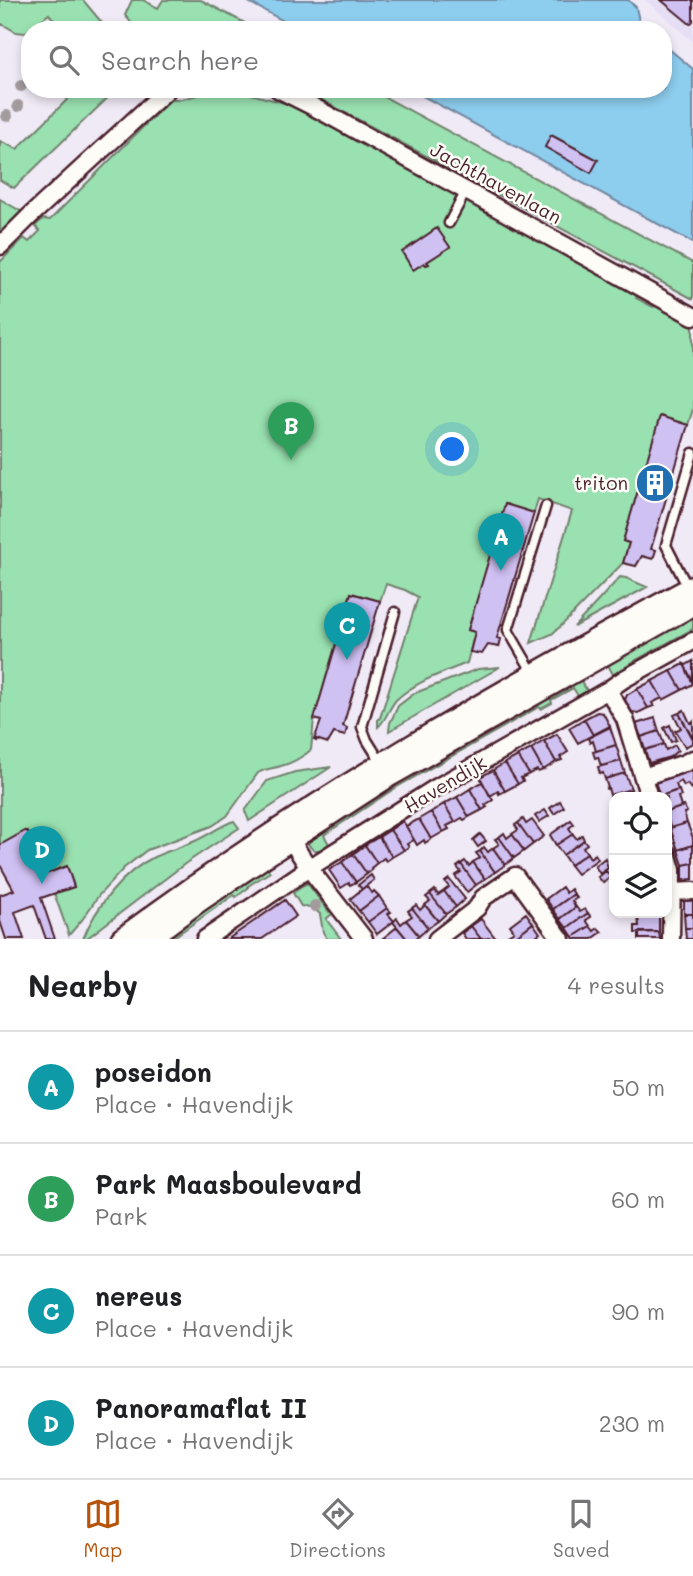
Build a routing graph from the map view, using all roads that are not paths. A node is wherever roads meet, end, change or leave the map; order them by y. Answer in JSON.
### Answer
{"nodes":[{"id":1,"x":158,"y":98,"type":"edge"},
{"id":2,"x":296,"y":98,"type":"edge"},
{"id":3,"x":466,"y":191,"type":"junction"},
{"id":4,"x":449,"y":223,"type":"dead end"},
{"id":5,"x":0,"y":246,"type":"edge"},
{"id":6,"x":693,"y":316,"type":"edge"},
{"id":7,"x":693,"y":453,"type":"edge"},
{"id":8,"x":546,"y":506,"type":"dead end"},
{"id":9,"x":692,"y":594,"type":"edge"},
{"id":10,"x":395,"y":612,"type":"dead end"},
{"id":11,"x":693,"y":641,"type":"edge"},
{"id":12,"x":538,"y":681,"type":"junction"},
{"id":13,"x":608,"y":690,"type":"junction"},
{"id":14,"x":693,"y":759,"type":"edge"},
{"id":15,"x":386,"y":769,"type":"junction"},
{"id":16,"x":643,"y":777,"type":"junction"},
{"id":17,"x":648,"y":792,"type":"edge"},
{"id":18,"x":286,"y":833,"type":"junction"},
{"id":19,"x":309,"y":868,"type":"junction"},
{"id":20,"x":693,"y":891,"type":"edge"},
{"id":21,"x":672,"y":892,"type":"edge"},
{"id":22,"x":671,"y":918,"type":"edge"},
{"id":23,"x":122,"y":939,"type":"edge"},
{"id":24,"x":147,"y":939,"type":"edge"},
{"id":25,"x":205,"y":939,"type":"edge"},
{"id":26,"x":364,"y":939,"type":"edge"},
{"id":27,"x":437,"y":939,"type":"edge"},
{"id":28,"x":561,"y":939,"type":"edge"},
{"id":29,"x":671,"y":939,"type":"edge"}],
"edges":[{"from":1,"to":5,"type":"street"},
{"from":2,"to":3,"type":"street","name":"Jachthavenlaan"},
{"from":3,"to":4,"type":"lane"},
{"from":3,"to":6,"type":"street","name":"Jachthavenlaan"},
{"from":7,"to":9,"type":"lane","name":"Havendijk"},
{"from":8,"to":12,"type":"lane"},
{"from":9,"to":12,"type":"street","name":"Havendijk"},
{"from":10,"to":15,"type":"lane"},
{"from":11,"to":13,"type":"street","name":"Havendijk"},
{"from":12,"to":15,"type":"street","name":"Havendijk"},
{"from":13,"to":16,"type":"street"},
{"from":13,"to":19,"type":"street","name":"Havendijk"},
{"from":14,"to":16,"type":"street"},
{"from":15,"to":18,"type":"street","name":"Havendijk"},
{"from":16,"to":17,"type":"street"},
{"from":18,"to":19,"type":"street"},
{"from":18,"to":23,"type":"street","name":"Havendijk"},
{"from":18,"to":24,"type":"street","name":"Havendijk"},
{"from":19,"to":25,"type":"street","name":"Havendijk"},
{"from":19,"to":26,"type":"street"},
{"from":20,"to":21,"type":"street"},
{"from":22,"to":29,"type":"street"},
{"from":27,"to":28,"type":"street"}]}
